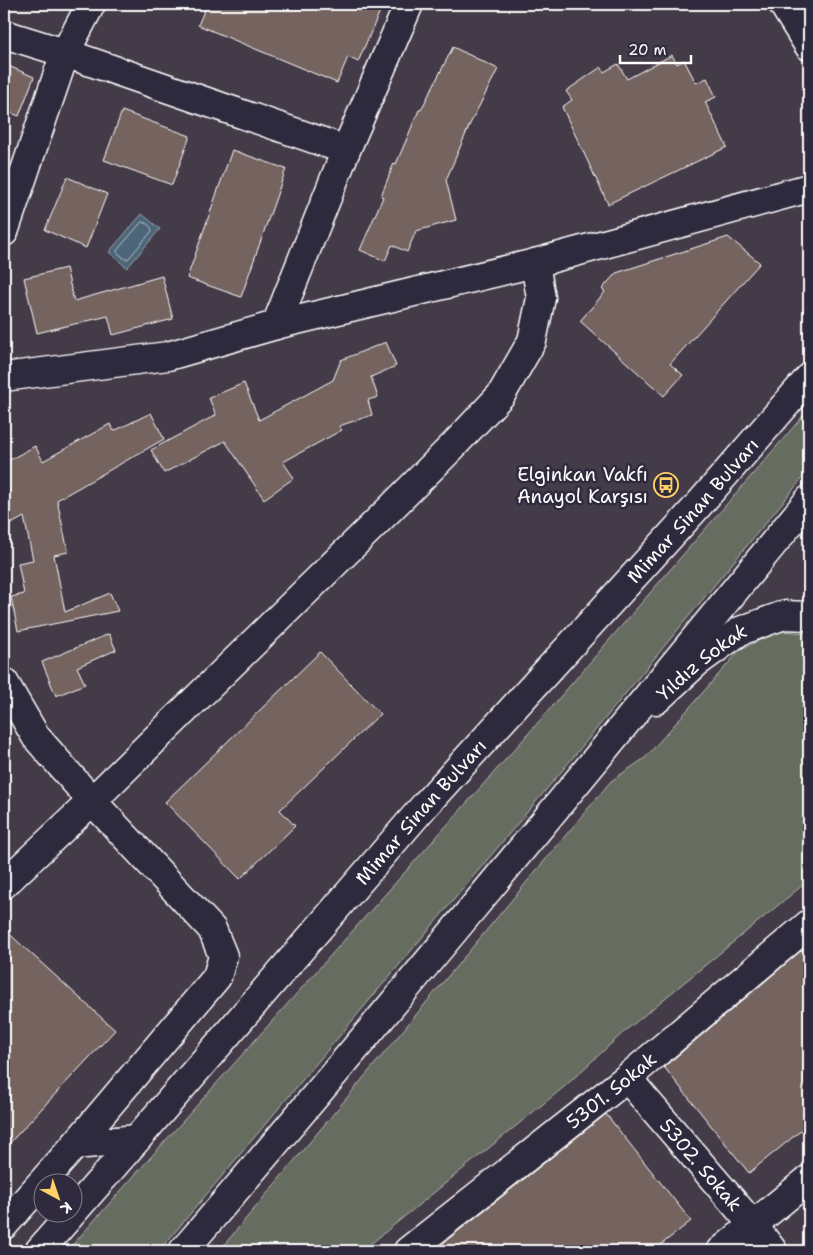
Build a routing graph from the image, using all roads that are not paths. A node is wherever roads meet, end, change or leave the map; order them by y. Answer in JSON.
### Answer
{"nodes":[{"id":1,"x":91,"y":4,"type":"edge"},
{"id":2,"x":409,"y":4,"type":"edge"},
{"id":3,"x":783,"y":4,"type":"edge"},
{"id":4,"x":4,"y":34,"type":"edge"},
{"id":5,"x":809,"y":46,"type":"edge"},
{"id":6,"x":65,"y":53,"type":"junction"},
{"id":7,"x":346,"y":150,"type":"junction"},
{"id":8,"x":809,"y":188,"type":"edge"},
{"id":9,"x":4,"y":232,"type":"edge"},
{"id":10,"x":535,"y":262,"type":"junction"},
{"id":11,"x":276,"y":325,"type":"junction"},
{"id":12,"x":4,"y":377,"type":"edge"},
{"id":13,"x":809,"y":378,"type":"edge"},
{"id":14,"x":809,"y":500,"type":"edge"},
{"id":15,"x":809,"y":616,"type":"edge"},
{"id":16,"x":4,"y":682,"type":"edge"},
{"id":17,"x":610,"y":742,"type":"junction"},
{"id":18,"x":92,"y":801,"type":"junction"},
{"id":19,"x":4,"y":884,"type":"edge"},
{"id":20,"x":809,"y":924,"type":"edge"},
{"id":21,"x":628,"y":1078,"type":"junction"},
{"id":22,"x":138,"y":1139,"type":"junction"},
{"id":23,"x":75,"y":1145,"type":"junction"},
{"id":24,"x":809,"y":1179,"type":"edge"},
{"id":25,"x":4,"y":1225,"type":"edge"},
{"id":26,"x":753,"y":1225,"type":"junction"},
{"id":27,"x":39,"y":1251,"type":"edge"},
{"id":28,"x":183,"y":1251,"type":"edge"},
{"id":29,"x":408,"y":1251,"type":"edge"},
{"id":30,"x":720,"y":1251,"type":"edge"},
{"id":31,"x":773,"y":1251,"type":"edge"}],
"edges":[{"from":1,"to":6,"type":"main road"},
{"from":2,"to":7,"type":"main road"},
{"from":3,"to":5,"type":"main road"},
{"from":4,"to":6,"type":"main road"},
{"from":6,"to":7,"type":"main road"},
{"from":6,"to":9,"type":"main road"},
{"from":7,"to":11,"type":"main road"},
{"from":8,"to":10,"type":"main road"},
{"from":10,"to":11,"type":"main road"},
{"from":10,"to":18,"type":"main road"},
{"from":11,"to":12,"type":"main road"},
{"from":13,"to":22,"type":"main road","name":"Mimar Sinan Bulvarı"},
{"from":14,"to":17,"type":"main road"},
{"from":15,"to":17,"type":"main road","name":"Yıldız Sokak"},
{"from":16,"to":18,"type":"main road"},
{"from":17,"to":28,"type":"main road"},
{"from":18,"to":19,"type":"main road"},
{"from":18,"to":23,"type":"main road"},
{"from":20,"to":21,"type":"main road","name":"5301. Sokak"},
{"from":21,"to":26,"type":"main road","name":"5302. Sokak"},
{"from":21,"to":29,"type":"main road","name":"5301. Sokak"},
{"from":22,"to":23,"type":"main road"},
{"from":22,"to":27,"type":"main road","name":"Mimar Sinan Bulvarı"},
{"from":23,"to":25,"type":"main road"},
{"from":24,"to":26,"type":"main road"},
{"from":26,"to":30,"type":"main road"},
{"from":26,"to":31,"type":"main road","name":"5302. Sokak"}]}
